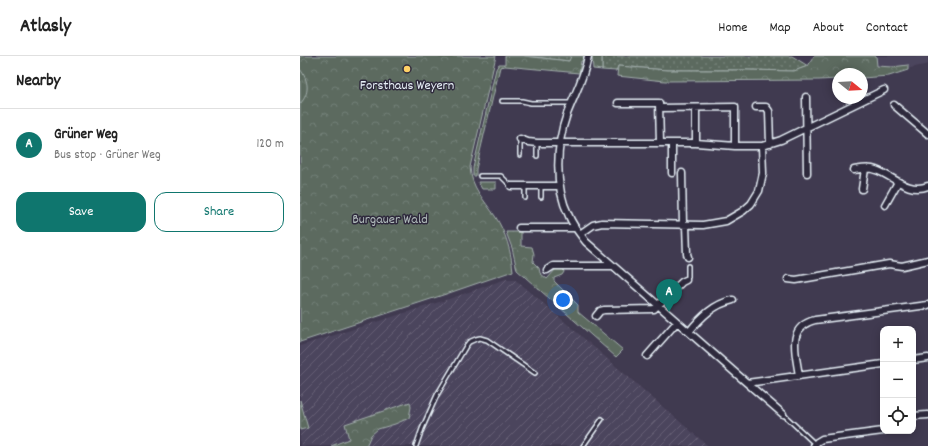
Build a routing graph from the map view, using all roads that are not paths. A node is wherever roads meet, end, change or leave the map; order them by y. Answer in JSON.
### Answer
{"nodes":[{"id":1,"x":587,"y":59,"type":"edge"},
{"id":2,"x":884,"y":90,"type":"dead end"},
{"id":3,"x":806,"y":97,"type":"dead end"},
{"id":4,"x":502,"y":100,"type":"dead end"},
{"id":5,"x":572,"y":103,"type":"junction"},
{"id":6,"x":618,"y":103,"type":"dead end"},
{"id":7,"x":894,"y":105,"type":"dead end"},
{"id":8,"x":756,"y":107,"type":"dead end"},
{"id":9,"x":659,"y":108,"type":"junction"},
{"id":10,"x":696,"y":108,"type":"junction"},
{"id":11,"x":806,"y":128,"type":"junction"},
{"id":12,"x":928,"y":134,"type":"edge"},
{"id":13,"x":520,"y":140,"type":"joint"},
{"id":14,"x":537,"y":143,"type":"junction"},
{"id":15,"x":560,"y":143,"type":"junction"},
{"id":16,"x":660,"y":143,"type":"junction"},
{"id":17,"x":672,"y":143,"type":"junction"},
{"id":18,"x":696,"y":143,"type":"junction"},
{"id":19,"x":770,"y":144,"type":"junction"},
{"id":20,"x":735,"y":146,"type":"junction"},
{"id":21,"x":762,"y":146,"type":"junction"},
{"id":22,"x":520,"y":155,"type":"dead end"},
{"id":23,"x":537,"y":156,"type":"dead end"},
{"id":24,"x":865,"y":169,"type":"junction"},
{"id":25,"x":854,"y":170,"type":"dead end"},
{"id":26,"x":682,"y":172,"type":"dead end"},
{"id":27,"x":672,"y":173,"type":"dead end"},
{"id":28,"x":807,"y":173,"type":"dead end"},
{"id":29,"x":480,"y":176,"type":"dead end"},
{"id":30,"x":898,"y":182,"type":"junction"},
{"id":31,"x":511,"y":186,"type":"joint"},
{"id":32,"x":525,"y":186,"type":"junction"},
{"id":33,"x":541,"y":186,"type":"junction"},
{"id":34,"x":560,"y":186,"type":"junction"},
{"id":35,"x":928,"y":186,"type":"edge"},
{"id":36,"x":862,"y":189,"type":"dead end"},
{"id":37,"x":525,"y":198,"type":"dead end"},
{"id":38,"x":541,"y":198,"type":"dead end"},
{"id":39,"x":885,"y":205,"type":"dead end"},
{"id":40,"x":685,"y":225,"type":"junction"},
{"id":41,"x":519,"y":228,"type":"dead end"},
{"id":42,"x":578,"y":231,"type":"junction"},
{"id":43,"x":688,"y":257,"type":"dead end"},
{"id":44,"x":928,"y":260,"type":"edge"},
{"id":45,"x":613,"y":266,"type":"junction"},
{"id":46,"x":688,"y":266,"type":"dead end"},
{"id":47,"x":547,"y":270,"type":"dead end"},
{"id":48,"x":788,"y":279,"type":"dead end"},
{"id":49,"x":686,"y":280,"type":"joint"},
{"id":50,"x":733,"y":300,"type":"dead end"},
{"id":51,"x":658,"y":306,"type":"junction"},
{"id":52,"x":928,"y":306,"type":"edge"},
{"id":53,"x":596,"y":316,"type":"dead end"},
{"id":54,"x":677,"y":322,"type":"junction"},
{"id":55,"x":689,"y":332,"type":"junction"},
{"id":56,"x":647,"y":356,"type":"dead end"},
{"id":57,"x":928,"y":358,"type":"edge"},
{"id":58,"x":916,"y":360,"type":"edge"},
{"id":59,"x":880,"y":364,"type":"edge"},
{"id":60,"x":535,"y":373,"type":"dead end"},
{"id":61,"x":799,"y":376,"type":"junction"},
{"id":62,"x":747,"y":383,"type":"junction"},
{"id":63,"x":783,"y":414,"type":"joint"},
{"id":64,"x":928,"y":415,"type":"edge"},
{"id":65,"x":916,"y":416,"type":"edge"},
{"id":66,"x":602,"y":419,"type":"dead end"},
{"id":67,"x":880,"y":431,"type":"edge"},
{"id":68,"x":815,"y":445,"type":"edge"},
{"id":69,"x":416,"y":446,"type":"edge"},
{"id":70,"x":583,"y":446,"type":"edge"}],
"edges":[{"from":1,"to":5,"type":"street"},
{"from":2,"to":11,"type":"street"},
{"from":3,"to":11,"type":"street"},
{"from":4,"to":5,"type":"lane"},
{"from":5,"to":15,"type":"street"},
{"from":6,"to":9,"type":"street"},
{"from":7,"to":12,"type":"street"},
{"from":8,"to":19,"type":"street"},
{"from":9,"to":10,"type":"street"},
{"from":9,"to":16,"type":"street"},
{"from":10,"to":18,"type":"street"},
{"from":10,"to":20,"type":"street"},
{"from":11,"to":19,"type":"street"},
{"from":11,"to":28,"type":"street"},
{"from":13,"to":14,"type":"street"},
{"from":13,"to":22,"type":"lane"},
{"from":14,"to":15,"type":"street"},
{"from":14,"to":23,"type":"lane"},
{"from":15,"to":16,"type":"street"},
{"from":15,"to":34,"type":"street"},
{"from":16,"to":17,"type":"street"},
{"from":17,"to":18,"type":"street"},
{"from":17,"to":27,"type":"street"},
{"from":18,"to":20,"type":"street"},
{"from":19,"to":21,"type":"street"},
{"from":20,"to":21,"type":"street"},
{"from":21,"to":40,"type":"street"},
{"from":24,"to":25,"type":"street"},
{"from":24,"to":30,"type":"street"},
{"from":24,"to":36,"type":"street"},
{"from":26,"to":40,"type":"street"},
{"from":29,"to":31,"type":"lane"},
{"from":30,"to":35,"type":"street"},
{"from":30,"to":39,"type":"street"},
{"from":31,"to":32,"type":"street"},
{"from":32,"to":33,"type":"street"},
{"from":32,"to":37,"type":"lane"},
{"from":33,"to":34,"type":"street"},
{"from":33,"to":38,"type":"lane"},
{"from":34,"to":42,"type":"street"},
{"from":40,"to":42,"type":"street"},
{"from":40,"to":43,"type":"street"},
{"from":41,"to":42,"type":"street"},
{"from":42,"to":45,"type":"street"},
{"from":44,"to":48,"type":"street"},
{"from":45,"to":47,"type":"street"},
{"from":45,"to":51,"type":"street"},
{"from":46,"to":49,"type":"lane"},
{"from":49,"to":51,"type":"street"},
{"from":50,"to":55,"type":"street"},
{"from":51,"to":53,"type":"street"},
{"from":51,"to":54,"type":"street"},
{"from":52,"to":61,"type":"street"},
{"from":54,"to":55,"type":"street"},
{"from":54,"to":56,"type":"street"},
{"from":55,"to":62,"type":"street"},
{"from":57,"to":58,"type":"street"},
{"from":59,"to":61,"type":"street"},
{"from":60,"to":69,"type":"lane"},
{"from":61,"to":62,"type":"street"},
{"from":62,"to":63,"type":"street"},
{"from":63,"to":68,"type":"lane"},
{"from":64,"to":65,"type":"street"},
{"from":66,"to":70,"type":"lane"},
{"from":67,"to":68,"type":"street"}]}
